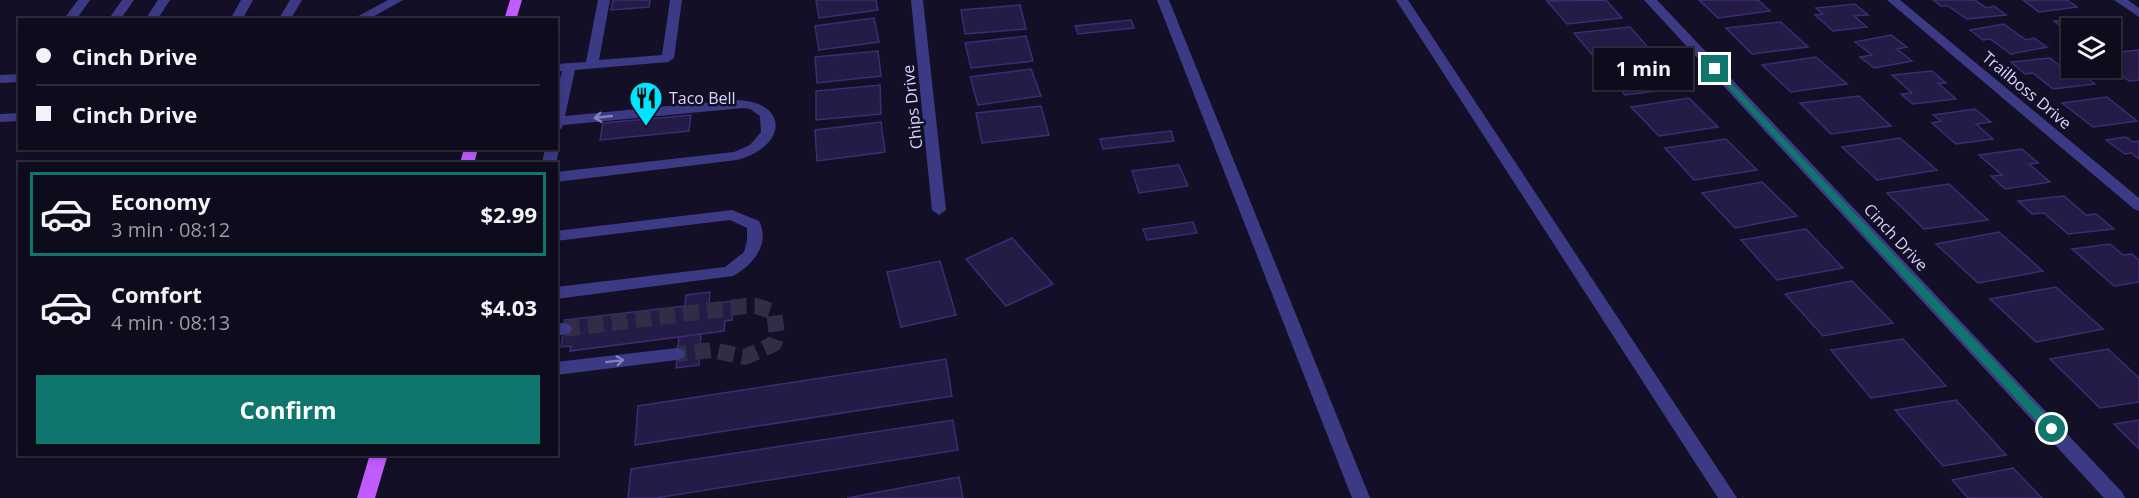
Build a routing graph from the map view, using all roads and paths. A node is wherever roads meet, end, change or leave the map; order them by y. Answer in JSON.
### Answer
{"nodes":[{"id":1,"x":84,"y":0,"type":"edge"},
{"id":2,"x":128,"y":0,"type":"edge"},
{"id":3,"x":164,"y":0,"type":"edge"},
{"id":4,"x":247,"y":0,"type":"edge"},
{"id":5,"x":296,"y":0,"type":"edge"},
{"id":6,"x":396,"y":0,"type":"edge"},
{"id":7,"x":516,"y":0,"type":"edge"},
{"id":8,"x":604,"y":0,"type":"edge"},
{"id":9,"x":676,"y":0,"type":"edge"},
{"id":10,"x":917,"y":0,"type":"edge"},
{"id":11,"x":1163,"y":0,"type":"edge"},
{"id":12,"x":1402,"y":0,"type":"edge"},
{"id":13,"x":1650,"y":0,"type":"edge"},
{"id":14,"x":1893,"y":0,"type":"edge"},
{"id":15,"x":2120,"y":0,"type":"edge"},
{"id":16,"x":2139,"y":13,"type":"edge"},
{"id":17,"x":70,"y":18,"type":"edge"},
{"id":18,"x":115,"y":18,"type":"edge"},
{"id":19,"x":152,"y":18,"type":"edge"},
{"id":20,"x":237,"y":18,"type":"edge"},
{"id":21,"x":285,"y":18,"type":"edge"},
{"id":22,"x":361,"y":18,"type":"edge"},
{"id":23,"x":511,"y":18,"type":"edge"},
{"id":24,"x":592,"y":65,"type":"junction"},
{"id":25,"x":563,"y":68,"type":"edge"},
{"id":26,"x":18,"y":78,"type":"edge"},
{"id":27,"x":0,"y":79,"type":"edge"},
{"id":28,"x":558,"y":115,"type":"edge"},
{"id":29,"x":18,"y":117,"type":"edge"},
{"id":30,"x":0,"y":118,"type":"edge"},
{"id":31,"x":558,"y":124,"type":"edge"},
{"id":32,"x":558,"y":177,"type":"edge"},
{"id":33,"x":2139,"y":206,"type":"edge"},
{"id":34,"x":939,"y":210,"type":"dead end"},
{"id":35,"x":558,"y":236,"type":"edge"},
{"id":36,"x":558,"y":293,"type":"edge"},
{"id":37,"x":677,"y":354,"type":"tunnel mouth"},
{"id":38,"x":558,"y":369,"type":"edge"},
{"id":39,"x":378,"y":456,"type":"edge"},
{"id":40,"x":366,"y":498,"type":"edge"},
{"id":41,"x":1361,"y":498,"type":"edge"},
{"id":42,"x":1728,"y":498,"type":"edge"},
{"id":43,"x":2116,"y":498,"type":"edge"}],
"edges":[{"from":1,"to":17,"type":"street"},
{"from":2,"to":18,"type":"street"},
{"from":3,"to":19,"type":"street"},
{"from":4,"to":20,"type":"street"},
{"from":5,"to":21,"type":"street"},
{"from":6,"to":22,"type":"street"},
{"from":7,"to":23,"type":"main road"},
{"from":8,"to":24,"type":"street"},
{"from":9,"to":24,"type":"street"},
{"from":10,"to":34,"type":"street","name":"Chips Drive"},
{"from":11,"to":41,"type":"street"},
{"from":12,"to":42,"type":"street"},
{"from":13,"to":43,"type":"street","name":"Cinch Drive"},
{"from":14,"to":33,"type":"street","name":"Trailboss Drive"},
{"from":15,"to":16,"type":"street"},
{"from":24,"to":25,"type":"street"},
{"from":25,"to":28,"type":"street"},
{"from":26,"to":27,"type":"street"},
{"from":29,"to":30,"type":"street"},
{"from":32,"to":31,"type":"street","one_way":true},
{"from":35,"to":36,"type":"street"},
{"from":38,"to":37,"type":"street","one_way":true},
{"from":39,"to":40,"type":"main road"}]}
